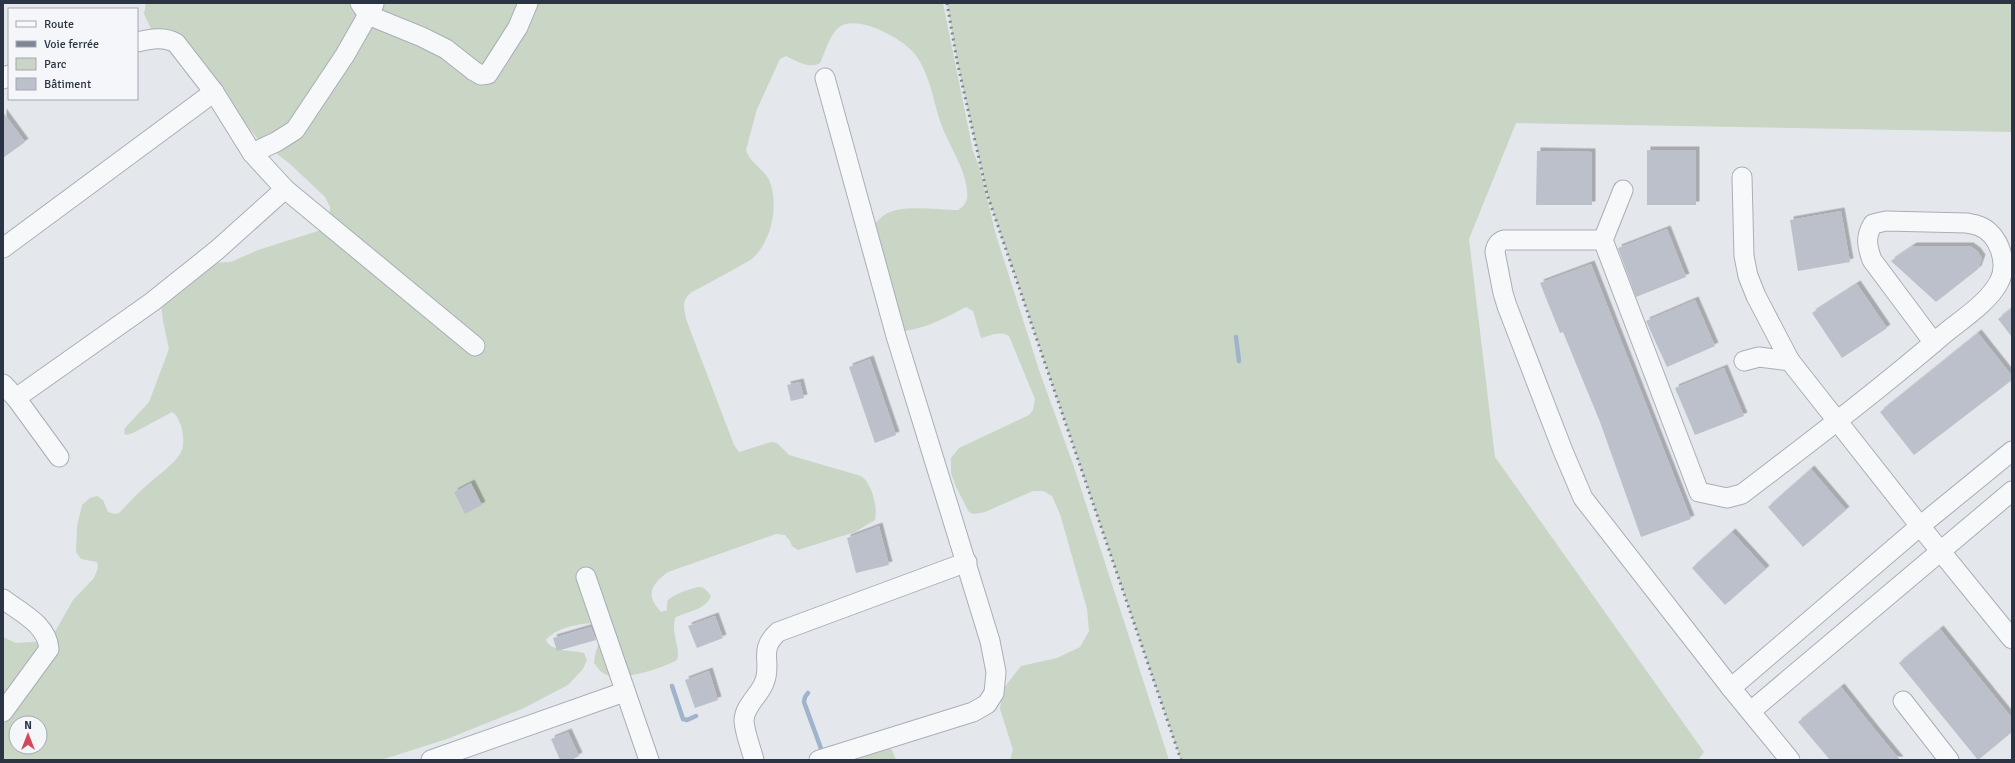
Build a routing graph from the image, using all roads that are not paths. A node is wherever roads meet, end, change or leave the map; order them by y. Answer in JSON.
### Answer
{"nodes":[{"id":1,"x":528,"y":3,"type":"edge"},
{"id":2,"x":367,"y":7,"type":"edge"},
{"id":3,"x":138,"y":42,"type":"edge"},
{"id":4,"x":825,"y":78,"type":"dead end"},
{"id":5,"x":214,"y":92,"type":"junction"},
{"id":6,"x":252,"y":153,"type":"junction"},
{"id":7,"x":1742,"y":177,"type":"dead end"},
{"id":8,"x":285,"y":189,"type":"junction"},
{"id":9,"x":1623,"y":190,"type":"dead end"},
{"id":10,"x":1602,"y":240,"type":"junction"},
{"id":11,"x":3,"y":248,"type":"edge"},
{"id":12,"x":1934,"y":343,"type":"junction"},
{"id":13,"x":475,"y":346,"type":"dead end"},
{"id":14,"x":1744,"y":361,"type":"dead end"},
{"id":15,"x":1790,"y":361,"type":"junction"},
{"id":16,"x":3,"y":384,"type":"edge"},
{"id":17,"x":16,"y":398,"type":"junction"},
{"id":18,"x":1838,"y":421,"type":"junction"},
{"id":19,"x":2012,"y":451,"type":"edge"},
{"id":20,"x":59,"y":457,"type":"dead end"},
{"id":21,"x":2012,"y":491,"type":"edge"},
{"id":22,"x":1920,"y":526,"type":"junction"},
{"id":23,"x":1940,"y":550,"type":"junction"},
{"id":24,"x":967,"y":562,"type":"junction"},
{"id":25,"x":586,"y":577,"type":"dead end"},
{"id":26,"x":3,"y":599,"type":"edge"},
{"id":27,"x":2012,"y":639,"type":"edge"},
{"id":28,"x":1731,"y":688,"type":"junction"},
{"id":29,"x":624,"y":692,"type":"junction"},
{"id":30,"x":1903,"y":701,"type":"dead end"},
{"id":31,"x":1751,"y":711,"type":"junction"},
{"id":32,"x":3,"y":712,"type":"edge"},
{"id":33,"x":431,"y":760,"type":"edge"},
{"id":34,"x":648,"y":760,"type":"edge"},
{"id":35,"x":754,"y":760,"type":"edge"},
{"id":36,"x":819,"y":760,"type":"edge"},
{"id":37,"x":1790,"y":760,"type":"edge"},
{"id":38,"x":1949,"y":760,"type":"edge"}],
"edges":[{"from":1,"to":2,"type":"street"},
{"from":2,"to":6,"type":"street"},
{"from":3,"to":5,"type":"street"},
{"from":4,"to":24,"type":"street"},
{"from":5,"to":6,"type":"street"},
{"from":5,"to":11,"type":"street"},
{"from":6,"to":8,"type":"street"},
{"from":7,"to":15,"type":"street"},
{"from":8,"to":13,"type":"street"},
{"from":8,"to":17,"type":"street"},
{"from":9,"to":10,"type":"street"},
{"from":10,"to":18,"type":"street"},
{"from":10,"to":28,"type":"street"},
{"from":12,"to":12,"type":"street"},
{"from":12,"to":18,"type":"street"},
{"from":14,"to":15,"type":"street"},
{"from":15,"to":18,"type":"street"},
{"from":16,"to":17,"type":"street"},
{"from":17,"to":20,"type":"street"},
{"from":18,"to":22,"type":"street"},
{"from":19,"to":22,"type":"street"},
{"from":21,"to":23,"type":"street"},
{"from":22,"to":23,"type":"street"},
{"from":22,"to":28,"type":"street"},
{"from":23,"to":27,"type":"street"},
{"from":23,"to":31,"type":"street"},
{"from":24,"to":35,"type":"street"},
{"from":24,"to":36,"type":"street"},
{"from":25,"to":29,"type":"street"},
{"from":26,"to":32,"type":"street"},
{"from":28,"to":31,"type":"street"},
{"from":29,"to":33,"type":"street"},
{"from":29,"to":34,"type":"street"},
{"from":30,"to":38,"type":"street"},
{"from":31,"to":37,"type":"street"}]}
